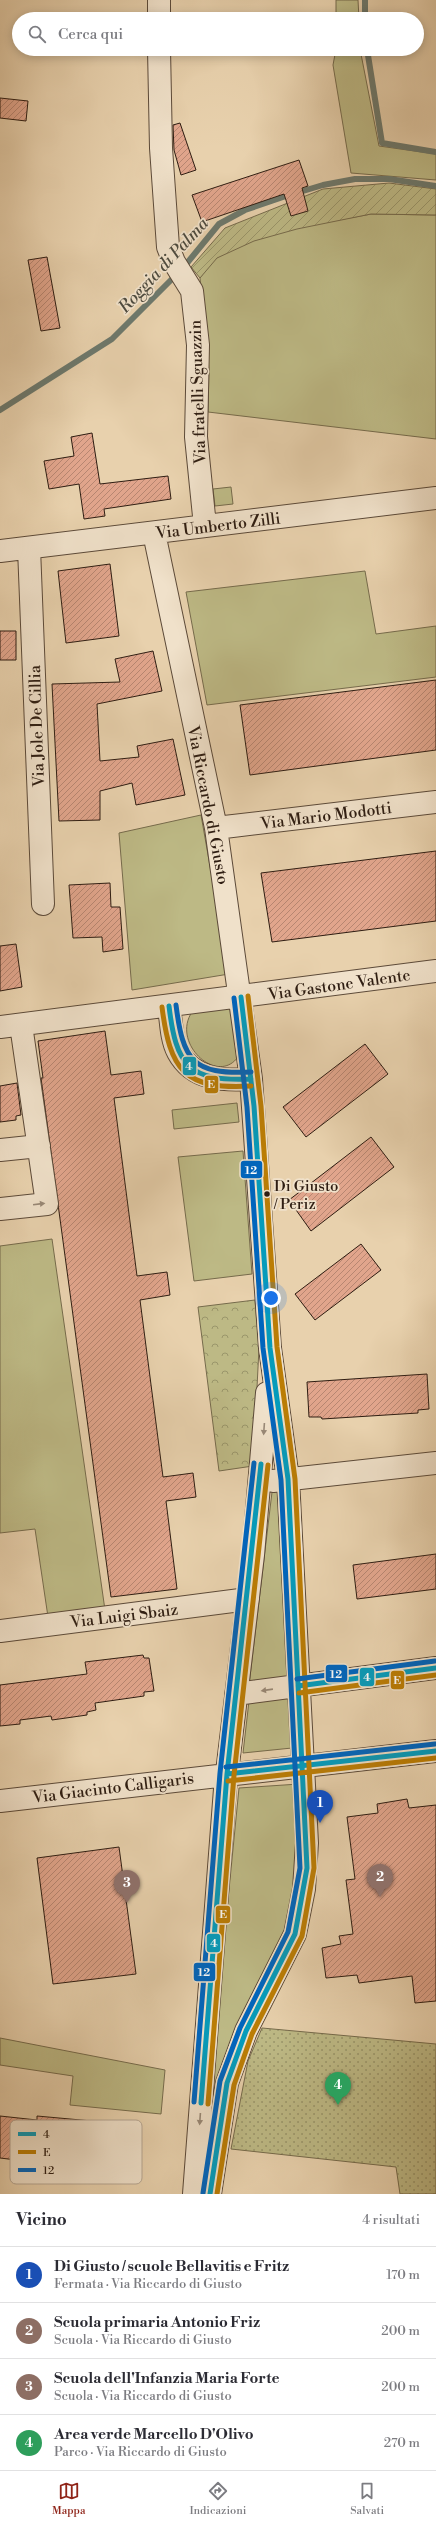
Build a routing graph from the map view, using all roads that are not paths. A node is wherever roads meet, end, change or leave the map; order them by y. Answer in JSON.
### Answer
{"nodes":[{"id":1,"x":159,"y":0,"type":"edge"},
{"id":2,"x":159,"y":12,"type":"edge"},
{"id":3,"x":159,"y":56,"type":"edge"},
{"id":4,"x":436,"y":498,"type":"edge"},
{"id":5,"x":205,"y":526,"type":"junction"},
{"id":6,"x":154,"y":533,"type":"junction"},
{"id":7,"x":29,"y":548,"type":"junction"},
{"id":8,"x":0,"y":551,"type":"edge"},
{"id":9,"x":436,"y":802,"type":"edge"},
{"id":10,"x":216,"y":828,"type":"junction"},
{"id":11,"x":43,"y":904,"type":"dead end"},
{"id":12,"x":436,"y":971,"type":"edge"},
{"id":13,"x":242,"y":997,"type":"junction"},
{"id":14,"x":169,"y":1006,"type":"junction"},
{"id":15,"x":10,"y":1026,"type":"edge"},
{"id":16,"x":251,"y":1079,"type":"junction"},
{"id":17,"x":40,"y":1146,"type":"junction"},
{"id":18,"x":0,"y":1150,"type":"edge"},
{"id":19,"x":0,"y":1209,"type":"edge"},
{"id":20,"x":270,"y":1348,"type":"junction"},
{"id":21,"x":436,"y":1463,"type":"edge"},
{"id":22,"x":288,"y":1479,"type":"junction"},
{"id":23,"x":260,"y":1482,"type":"junction"},
{"id":24,"x":248,"y":1599,"type":"junction"},
{"id":25,"x":0,"y":1631,"type":"edge"},
{"id":26,"x":436,"y":1668,"type":"edge"},
{"id":27,"x":298,"y":1686,"type":"junction"},
{"id":28,"x":236,"y":1694,"type":"junction"},
{"id":29,"x":436,"y":1750,"type":"edge"},
{"id":30,"x":303,"y":1766,"type":"junction"},
{"id":31,"x":227,"y":1774,"type":"junction"},
{"id":32,"x":0,"y":1801,"type":"edge"},
{"id":33,"x":194,"y":2194,"type":"edge"},
{"id":34,"x":210,"y":2194,"type":"edge"}],
"edges":[{"from":1,"to":2,"type":"street"},
{"from":3,"to":5,"type":"street","name":"Via fratelli Sguazzin"},
{"from":4,"to":5,"type":"street","name":"Via Umberto Zilli"},
{"from":5,"to":6,"type":"street","name":"Via Umberto Zilli"},
{"from":6,"to":7,"type":"street","name":"Via Umberto Zilli"},
{"from":6,"to":10,"type":"street","name":"Via Riccardo di Giusto"},
{"from":7,"to":8,"type":"street","name":"Via Umberto Zilli"},
{"from":7,"to":11,"type":"street","name":"Via Jole De Cillia"},
{"from":9,"to":10,"type":"street","name":"Via Mario Modotti"},
{"from":10,"to":13,"type":"street","name":"Via Riccardo di Giusto"},
{"from":12,"to":13,"type":"street","name":"Via Gastone Valente"},
{"from":13,"to":14,"type":"street","name":"Via Gastone Valente"},
{"from":13,"to":16,"type":"street","name":"Via Riccardo di Giusto"},
{"from":14,"to":15,"type":"street","name":"Via Gastone Valente"},
{"from":14,"to":16,"type":"street"},
{"from":15,"to":17,"type":"street"},
{"from":16,"to":20,"type":"street","name":"Via Riccardo di Giusto"},
{"from":17,"to":18,"type":"street"},
{"from":19,"to":17,"type":"street","one_way":true},
{"from":20,"to":22,"type":"street","name":"Via Riccardo di Giusto"},
{"from":20,"to":23,"type":"street","name":"Via Riccardo di Giusto","one_way":true},
{"from":21,"to":22,"type":"street"},
{"from":22,"to":23,"type":"street"},
{"from":22,"to":27,"type":"street","name":"Via Riccardo di Giusto"},
{"from":23,"to":24,"type":"street","name":"Via Riccardo di Giusto"},
{"from":24,"to":25,"type":"street","name":"Via Luigi Sbaiz"},
{"from":24,"to":28,"type":"street","name":"Via Riccardo di Giusto"},
{"from":26,"to":27,"type":"street"},
{"from":27,"to":28,"type":"street","one_way":true},
{"from":27,"to":30,"type":"street","name":"Via Riccardo di Giusto"},
{"from":28,"to":31,"type":"street","name":"Via Riccardo di Giusto"},
{"from":29,"to":30,"type":"street"},
{"from":30,"to":31,"type":"street"},
{"from":30,"to":34,"type":"street","name":"Via Riccardo di Giusto"},
{"from":31,"to":32,"type":"street","name":"Via Giacinto Calligaris"},
{"from":31,"to":33,"type":"street","name":"Via Riccardo di Giusto","one_way":true}]}
